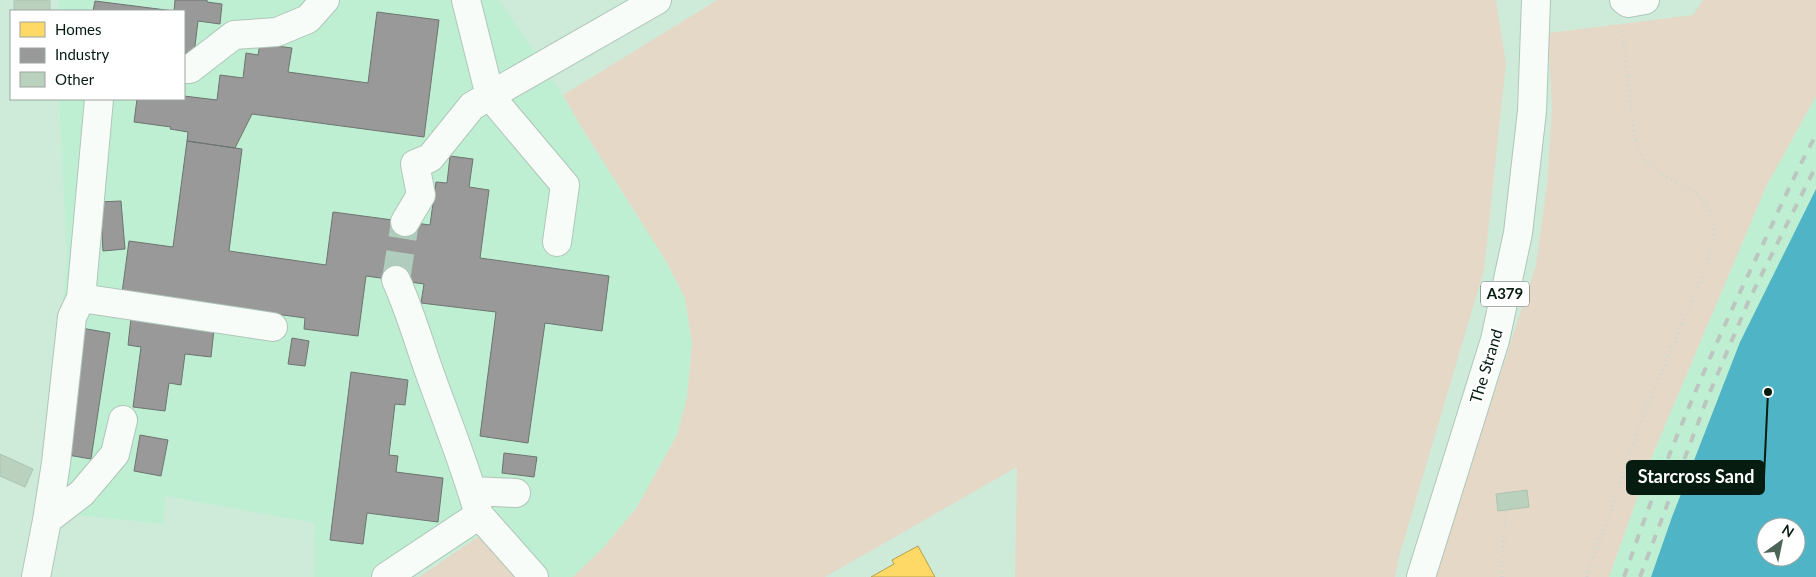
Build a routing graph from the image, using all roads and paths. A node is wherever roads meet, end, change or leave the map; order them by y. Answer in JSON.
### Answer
{"nodes":[{"id":1,"x":325,"y":0,"type":"edge"},
{"id":2,"x":466,"y":0,"type":"edge"},
{"id":3,"x":657,"y":0,"type":"edge"},
{"id":4,"x":1536,"y":0,"type":"edge"},
{"id":5,"x":1646,"y":0,"type":"edge"},
{"id":6,"x":1622,"y":12,"type":"edge"},
{"id":7,"x":185,"y":69,"type":"edge"},
{"id":8,"x":490,"y":96,"type":"junction"},
{"id":9,"x":99,"y":100,"type":"edge"},
{"id":10,"x":405,"y":222,"type":"tunnel mouth"},
{"id":11,"x":557,"y":242,"type":"dead end"},
{"id":12,"x":396,"y":280,"type":"tunnel mouth"},
{"id":13,"x":81,"y":298,"type":"junction"},
{"id":14,"x":273,"y":327,"type":"dead end"},
{"id":15,"x":123,"y":420,"type":"dead end"},
{"id":16,"x":516,"y":494,"type":"dead end"},
{"id":17,"x":476,"y":503,"type":"junction"},
{"id":18,"x":1505,"y":510,"type":"dead end"},
{"id":19,"x":47,"y":520,"type":"junction"},
{"id":20,"x":36,"y":577,"type":"edge"},
{"id":21,"x":386,"y":577,"type":"edge"},
{"id":22,"x":534,"y":577,"type":"edge"},
{"id":23,"x":1421,"y":577,"type":"edge"},
{"id":24,"x":1502,"y":577,"type":"edge"},
{"id":25,"x":1587,"y":577,"type":"edge"}],
"edges":[{"from":1,"to":7,"type":"main road"},
{"from":2,"to":8,"type":"main road"},
{"from":3,"to":8,"type":"main road"},
{"from":4,"to":23,"type":"main road","name":"The Strand","number":"A379"},
{"from":5,"to":6,"type":"main road"},
{"from":6,"to":25,"type":"path"},
{"from":8,"to":10,"type":"main road"},
{"from":8,"to":11,"type":"main road"},
{"from":9,"to":13,"type":"main road"},
{"from":12,"to":17,"type":"main road"},
{"from":13,"to":14,"type":"main road"},
{"from":13,"to":19,"type":"main road"},
{"from":15,"to":19,"type":"main road"},
{"from":16,"to":17,"type":"main road"},
{"from":17,"to":21,"type":"main road"},
{"from":17,"to":22,"type":"main road"},
{"from":18,"to":24,"type":"path"},
{"from":19,"to":20,"type":"main road"}]}
